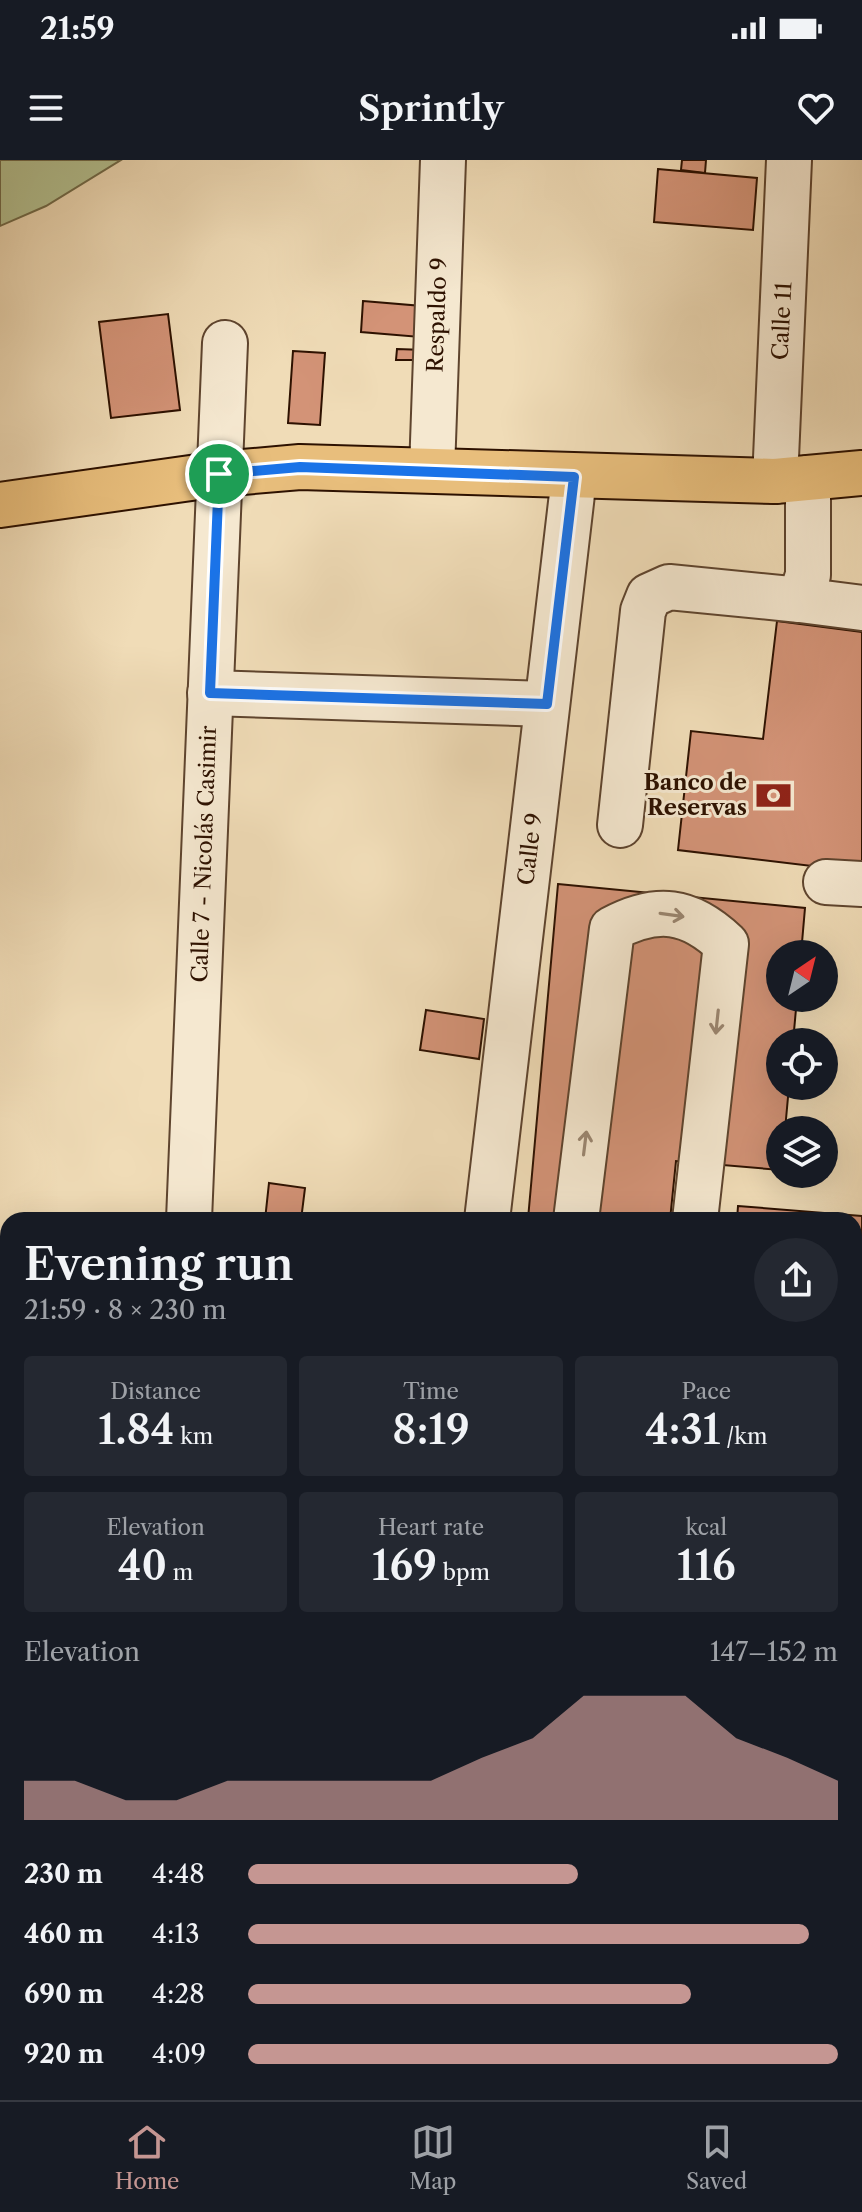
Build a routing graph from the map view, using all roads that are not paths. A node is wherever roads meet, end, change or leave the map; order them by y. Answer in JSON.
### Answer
{"nodes":[{"id":1,"x":443,"y":160,"type":"edge"},
{"id":2,"x":789,"y":160,"type":"edge"},
{"id":3,"x":225,"y":343,"type":"dead end"},
{"id":4,"x":432,"y":470,"type":"junction"},
{"id":5,"x":862,"y":473,"type":"edge"},
{"id":6,"x":219,"y":474,"type":"junction"},
{"id":7,"x":574,"y":477,"type":"junction"},
{"id":8,"x":791,"y":480,"type":"junction"},
{"id":9,"x":0,"y":505,"type":"edge"},
{"id":10,"x":800,"y":600,"type":"junction"},
{"id":11,"x":862,"y":608,"type":"edge"},
{"id":12,"x":210,"y":693,"type":"junction"},
{"id":13,"x":547,"y":704,"type":"junction"},
{"id":14,"x":620,"y":825,"type":"dead end"},
{"id":15,"x":189,"y":1212,"type":"edge"},
{"id":16,"x":488,"y":1212,"type":"edge"},
{"id":17,"x":577,"y":1212,"type":"edge"},
{"id":18,"x":696,"y":1212,"type":"edge"}],
"edges":[{"from":1,"to":4,"type":"street","name":"Respaldo 9"},
{"from":2,"to":8,"type":"street","name":"Calle 11"},
{"from":3,"to":6,"type":"street","name":"Calle 7 - Nicolás Casimir"},
{"from":4,"to":6,"type":"main road"},
{"from":4,"to":7,"type":"main road"},
{"from":5,"to":8,"type":"main road"},
{"from":6,"to":9,"type":"main road"},
{"from":6,"to":12,"type":"street","name":"Calle 7 - Nicolás Casimir"},
{"from":7,"to":8,"type":"main road"},
{"from":7,"to":13,"type":"street","name":"Calle 9"},
{"from":8,"to":10,"type":"street","name":"Calle 11"},
{"from":10,"to":11,"type":"street"},
{"from":10,"to":14,"type":"street"},
{"from":12,"to":13,"type":"street"},
{"from":12,"to":15,"type":"street","name":"Calle 7 - Nicolás Casimir"},
{"from":13,"to":16,"type":"street","name":"Calle 9"},
{"from":17,"to":18,"type":"street","one_way":true}]}
